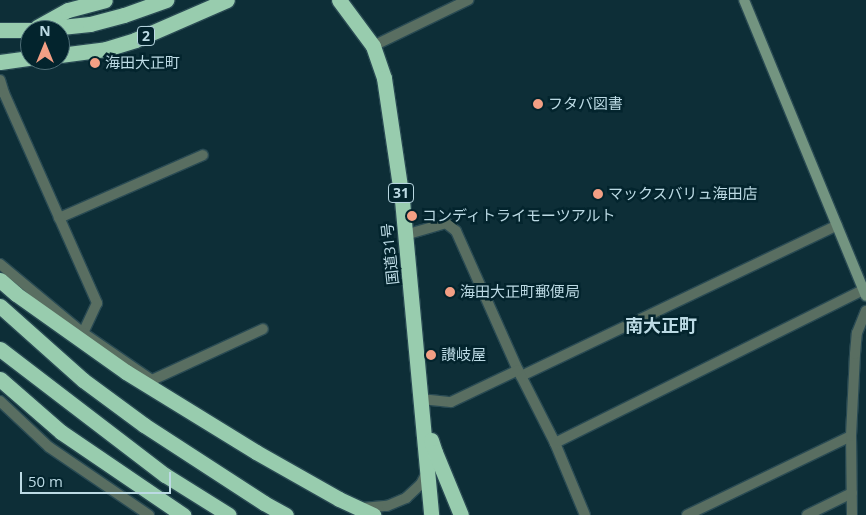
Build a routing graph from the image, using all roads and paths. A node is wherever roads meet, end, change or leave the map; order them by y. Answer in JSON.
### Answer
{"nodes":[{"id":1,"x":105,"y":0,"type":"edge"},
{"id":2,"x":166,"y":0,"type":"edge"},
{"id":3,"x":227,"y":0,"type":"edge"},
{"id":4,"x":339,"y":0,"type":"edge"},
{"id":5,"x":468,"y":0,"type":"edge"},
{"id":6,"x":744,"y":0,"type":"edge"},
{"id":7,"x":50,"y":20,"type":"edge"},
{"id":8,"x":70,"y":26,"type":"edge"},
{"id":9,"x":0,"y":30,"type":"edge"},
{"id":10,"x":20,"y":30,"type":"edge"},
{"id":11,"x":373,"y":46,"type":"junction"},
{"id":12,"x":70,"y":54,"type":"edge"},
{"id":13,"x":20,"y":59,"type":"edge"},
{"id":14,"x":0,"y":62,"type":"edge"},
{"id":15,"x":0,"y":80,"type":"edge"},
{"id":16,"x":203,"y":155,"type":"dead end"},
{"id":17,"x":59,"y":218,"type":"junction"},
{"id":18,"x":836,"y":225,"type":"junction"},
{"id":19,"x":405,"y":235,"type":"junction"},
{"id":20,"x":0,"y":264,"type":"edge"},
{"id":21,"x":0,"y":280,"type":"edge"},
{"id":22,"x":865,"y":293,"type":"edge"},
{"id":23,"x":0,"y":306,"type":"edge"},
{"id":24,"x":866,"y":311,"type":"edge"},
{"id":25,"x":262,"y":329,"type":"dead end"},
{"id":26,"x":83,"y":333,"type":"junction"},
{"id":27,"x":0,"y":349,"type":"edge"},
{"id":28,"x":519,"y":373,"type":"junction"},
{"id":29,"x":0,"y":379,"type":"edge"},
{"id":30,"x":152,"y":380,"type":"junction"},
{"id":31,"x":422,"y":399,"type":"junction"},
{"id":32,"x":0,"y":401,"type":"edge"},
{"id":33,"x":851,"y":436,"type":"junction"},
{"id":34,"x":555,"y":443,"type":"junction"},
{"id":35,"x":428,"y":471,"type":"junction"},
{"id":36,"x":852,"y":493,"type":"junction"},
{"id":37,"x":370,"y":513,"type":"edge"},
{"id":38,"x":149,"y":515,"type":"edge"},
{"id":39,"x":182,"y":515,"type":"edge"},
{"id":40,"x":229,"y":515,"type":"edge"},
{"id":41,"x":286,"y":515,"type":"edge"},
{"id":42,"x":431,"y":515,"type":"edge"},
{"id":43,"x":461,"y":515,"type":"edge"},
{"id":44,"x":585,"y":515,"type":"edge"},
{"id":45,"x":687,"y":515,"type":"edge"},
{"id":46,"x":807,"y":515,"type":"edge"},
{"id":47,"x":852,"y":515,"type":"edge"}],
"edges":[{"from":1,"to":7,"type":"highway"},
{"from":2,"to":8,"type":"highway","number":"2"},
{"from":3,"to":12,"type":"highway","number":"2"},
{"from":4,"to":11,"type":"highway","name":"国道31号","number":"31"},
{"from":5,"to":11,"type":"street"},
{"from":6,"to":18,"type":"street"},
{"from":9,"to":10,"type":"highway","number":"2"},
{"from":11,"to":19,"type":"highway","name":"国道31号","number":"31"},
{"from":13,"to":14,"type":"highway"},
{"from":15,"to":17,"type":"street"},
{"from":16,"to":17,"type":"street"},
{"from":17,"to":26,"type":"street"},
{"from":18,"to":22,"type":"street"},
{"from":18,"to":28,"type":"street"},
{"from":19,"to":28,"type":"street"},
{"from":19,"to":31,"type":"highway","name":"国道31号","number":"31"},
{"from":20,"to":26,"type":"street"},
{"from":21,"to":37,"type":"highway"},
{"from":22,"to":34,"type":"street"},
{"from":23,"to":41,"type":"highway"},
{"from":24,"to":33,"type":"street"},
{"from":25,"to":30,"type":"street"},
{"from":26,"to":30,"type":"street"},
{"from":27,"to":40,"type":"highway"},
{"from":28,"to":31,"type":"street"},
{"from":28,"to":34,"type":"street"},
{"from":29,"to":39,"type":"highway"},
{"from":30,"to":37,"type":"street"},
{"from":31,"to":35,"type":"highway","name":"国道31号","number":"31"},
{"from":31,"to":43,"type":"highway","name":"国道31号","number":"31"},
{"from":32,"to":38,"type":"street"},
{"from":33,"to":36,"type":"street"},
{"from":33,"to":45,"type":"street"},
{"from":34,"to":44,"type":"street"},
{"from":35,"to":37,"type":"street"},
{"from":35,"to":42,"type":"highway","name":"国道31号","number":"31"},
{"from":36,"to":46,"type":"street"},
{"from":36,"to":47,"type":"street"}]}
